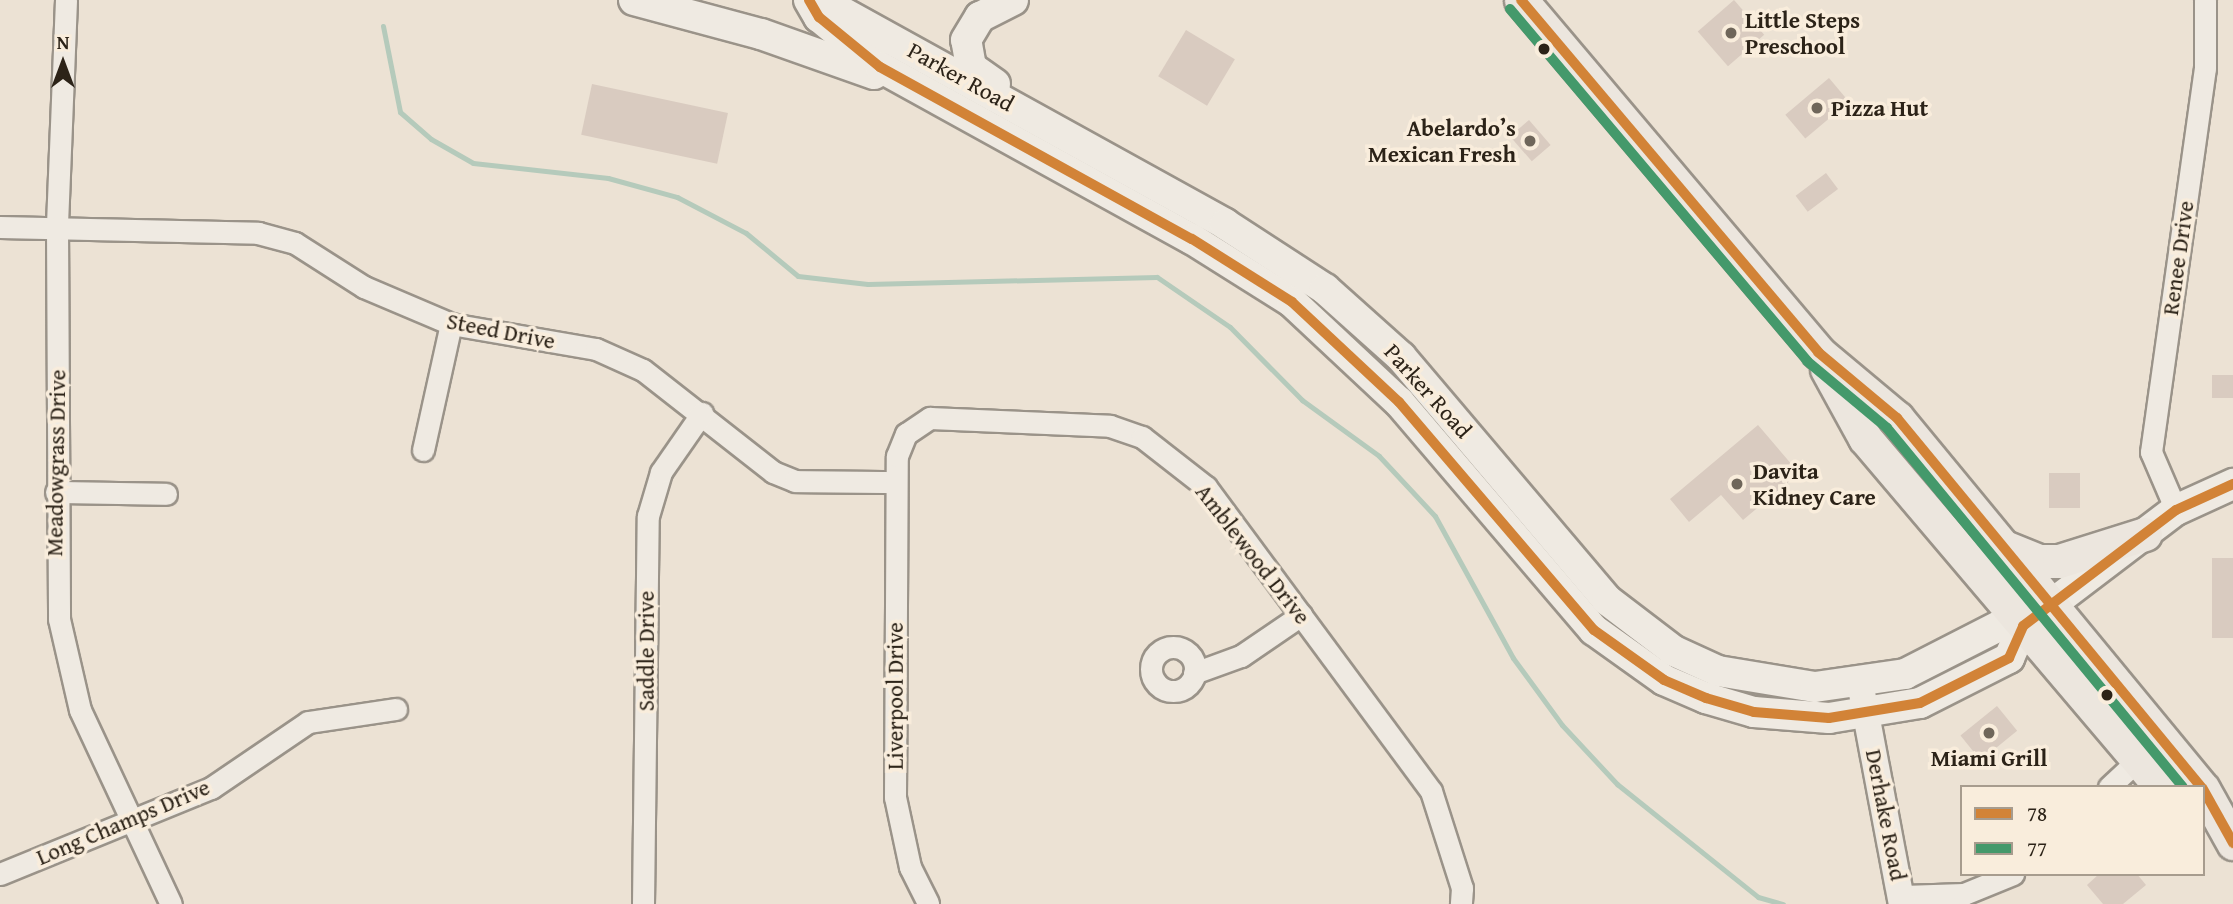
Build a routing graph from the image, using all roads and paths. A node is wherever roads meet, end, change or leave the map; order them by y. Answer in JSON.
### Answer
{"nodes":[{"id":1,"x":66,"y":0,"type":"edge"},
{"id":2,"x":634,"y":0,"type":"edge"},
{"id":3,"x":809,"y":0,"type":"edge"},
{"id":4,"x":820,"y":0,"type":"edge"},
{"id":5,"x":1013,"y":0,"type":"edge"},
{"id":6,"x":1521,"y":0,"type":"edge"},
{"id":7,"x":2205,"y":0,"type":"edge"},
{"id":8,"x":939,"y":102,"type":"junction"},
{"id":9,"x":1079,"y":142,"type":"junction"},
{"id":10,"x":0,"y":227,"type":"edge"},
{"id":11,"x":57,"y":228,"type":"junction"},
{"id":12,"x":452,"y":324,"type":"junction"},
{"id":13,"x":1818,"y":352,"type":"junction"},
{"id":14,"x":702,"y":413,"type":"junction"},
{"id":15,"x":423,"y":450,"type":"dead end"},
{"id":16,"x":896,"y":482,"type":"junction"},
{"id":17,"x":2233,"y":484,"type":"edge"},
{"id":18,"x":56,"y":492,"type":"junction"},
{"id":19,"x":166,"y":494,"type":"dead end"},
{"id":20,"x":2175,"y":510,"type":"junction"},
{"id":21,"x":2146,"y":534,"type":"junction"},
{"id":22,"x":2002,"y":546,"type":"junction"},
{"id":23,"x":2050,"y":608,"type":"junction"},
{"id":24,"x":1301,"y":615,"type":"junction"},
{"id":25,"x":2022,"y":626,"type":"junction"},
{"id":26,"x":1194,"y":673,"type":"dead end"},
{"id":27,"x":1861,"y":684,"type":"junction"},
{"id":28,"x":397,"y":709,"type":"dead end"},
{"id":29,"x":1866,"y":715,"type":"junction"},
{"id":30,"x":2139,"y":759,"type":"junction"},
{"id":31,"x":2111,"y":785,"type":"edge"},
{"id":32,"x":2159,"y":785,"type":"edge"},
{"id":33,"x":2199,"y":785,"type":"edge"},
{"id":34,"x":2205,"y":795,"type":"edge"},
{"id":35,"x":132,"y":823,"type":"junction"},
{"id":36,"x":2222,"y":835,"type":"edge"},
{"id":37,"x":0,"y":874,"type":"edge"},
{"id":38,"x":2008,"y":876,"type":"edge"},
{"id":39,"x":1902,"y":900,"type":"edge"},
{"id":40,"x":171,"y":904,"type":"edge"},
{"id":41,"x":643,"y":904,"type":"edge"},
{"id":42,"x":928,"y":904,"type":"edge"},
{"id":43,"x":1461,"y":904,"type":"edge"}],
"edges":[{"from":1,"to":11,"type":"street","name":"Meadowgrass Drive"},
{"from":2,"to":8,"type":"main road","name":"Parker Road"},
{"from":3,"to":8,"type":"main road","name":"Parker Road"},
{"from":4,"to":9,"type":"main road","name":"Parker Road"},
{"from":5,"to":9,"type":"main road"},
{"from":6,"to":13,"type":"main road"},
{"from":7,"to":20,"type":"street","name":"Renee Drive"},
{"from":8,"to":29,"type":"main road","name":"Parker Road"},
{"from":9,"to":27,"type":"main road","name":"Parker Road"},
{"from":10,"to":11,"type":"street","name":"Steed Drive"},
{"from":11,"to":12,"type":"street","name":"Steed Drive"},
{"from":11,"to":18,"type":"street","name":"Meadowgrass Drive"},
{"from":12,"to":14,"type":"street","name":"Steed Drive"},
{"from":12,"to":15,"type":"street"},
{"from":13,"to":22,"type":"main road"},
{"from":13,"to":25,"type":"main road"},
{"from":14,"to":16,"type":"street","name":"Steed Drive"},
{"from":14,"to":41,"type":"street","name":"Saddle Drive"},
{"from":16,"to":24,"type":"street","name":"Amblewood Drive"},
{"from":16,"to":42,"type":"street","name":"Liverpool Drive"},
{"from":17,"to":20,"type":"main road","name":"Parker Road"},
{"from":18,"to":19,"type":"street"},
{"from":18,"to":35,"type":"street","name":"Meadowgrass Drive"},
{"from":20,"to":21,"type":"main road","name":"Parker Road"},
{"from":21,"to":22,"type":"main road"},
{"from":21,"to":23,"type":"main road","name":"Parker Road"},
{"from":22,"to":23,"type":"main road"},
{"from":23,"to":25,"type":"main road","name":"Parker Road"},
{"from":23,"to":33,"type":"main road"},
{"from":24,"to":26,"type":"street"},
{"from":24,"to":43,"type":"street","name":"Amblewood Drive"},
{"from":25,"to":27,"type":"main road","name":"Parker Road"},
{"from":25,"to":29,"type":"main road","name":"Parker Road"},
{"from":25,"to":30,"type":"main road"},
{"from":27,"to":29,"type":"street","name":"Derhake Road"},
{"from":28,"to":35,"type":"street","name":"Long Champs Drive"},
{"from":29,"to":39,"type":"street","name":"Derhake Road"},
{"from":30,"to":31,"type":"street"},
{"from":30,"to":32,"type":"main road"},
{"from":34,"to":36,"type":"main road"},
{"from":35,"to":37,"type":"street","name":"Long Champs Drive"},
{"from":35,"to":40,"type":"street","name":"Meadowgrass Drive"},
{"from":38,"to":39,"type":"street"}]}
